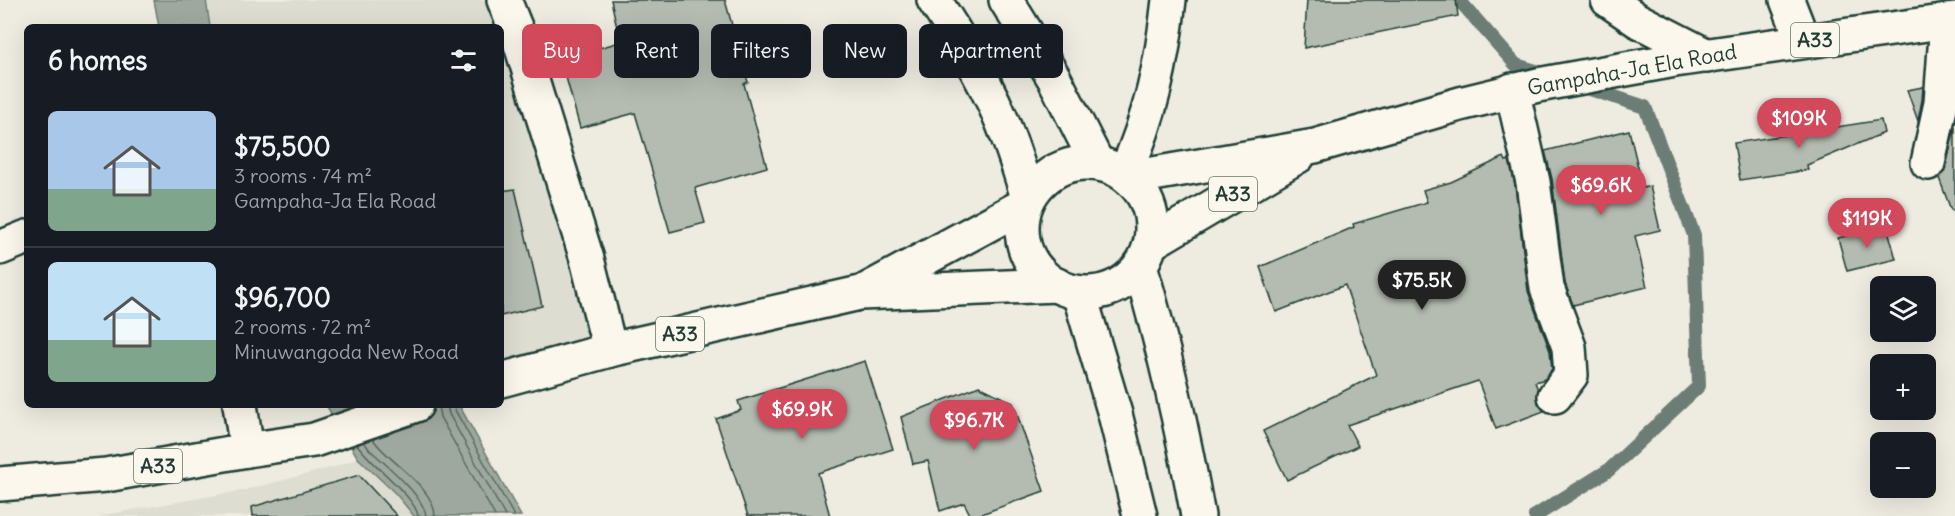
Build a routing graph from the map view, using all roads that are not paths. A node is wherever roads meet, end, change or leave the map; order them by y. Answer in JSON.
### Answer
{"nodes":[{"id":1,"x":504,"y":0,"type":"edge"},
{"id":2,"x":934,"y":0,"type":"edge"},
{"id":3,"x":1006,"y":0,"type":"edge"},
{"id":4,"x":1169,"y":0,"type":"edge"},
{"id":5,"x":1608,"y":0,"type":"edge"},
{"id":6,"x":1787,"y":0,"type":"edge"},
{"id":7,"x":1951,"y":21,"type":"edge"},
{"id":8,"x":1803,"y":41,"type":"junction"},
{"id":9,"x":1691,"y":58,"type":"junction"},
{"id":10,"x":1525,"y":88,"type":"junction"},
{"id":11,"x":1315,"y":146,"type":"junction"},
{"id":12,"x":1928,"y":163,"type":"dead end"},
{"id":13,"x":1117,"y":172,"type":"junction"},
{"id":14,"x":1027,"y":201,"type":"junction"},
{"id":15,"x":24,"y":238,"type":"edge"},
{"id":16,"x":0,"y":248,"type":"edge"},
{"id":17,"x":1146,"y":254,"type":"junction"},
{"id":18,"x":1068,"y":289,"type":"junction"},
{"id":19,"x":860,"y":293,"type":"junction"},
{"id":20,"x":610,"y":350,"type":"junction"},
{"id":21,"x":504,"y":379,"type":"edge"},
{"id":22,"x":1555,"y":396,"type":"dead end"},
{"id":23,"x":240,"y":408,"type":"edge"},
{"id":24,"x":407,"y":408,"type":"edge"},
{"id":25,"x":247,"y":450,"type":"junction"},
{"id":26,"x":0,"y":484,"type":"edge"},
{"id":27,"x":1140,"y":516,"type":"edge"},
{"id":28,"x":1198,"y":516,"type":"edge"}],
"edges":[{"from":1,"to":20,"type":"main road"},
{"from":2,"to":14,"type":"main road"},
{"from":3,"to":13,"type":"main road"},
{"from":4,"to":13,"type":"main road"},
{"from":5,"to":9,"type":"main road"},
{"from":6,"to":8,"type":"main road"},
{"from":7,"to":8,"type":"main road","name":"Gampaha-Ja Ela Road","number":"A33"},
{"from":7,"to":12,"type":"main road"},
{"from":8,"to":9,"type":"main road","name":"Gampaha-Ja Ela Road","number":"A33"},
{"from":9,"to":10,"type":"main road","name":"Gampaha-Ja Ela Road","number":"A33"},
{"from":10,"to":11,"type":"main road","name":"Gampaha-Ja Ela Road","number":"A33"},
{"from":10,"to":22,"type":"main road"},
{"from":11,"to":13,"type":"main road","name":"Gampaha-Ja Ela Road","number":"A33"},
{"from":11,"to":17,"type":"main road","name":"Gampaha-Ja Ela Road","number":"A33"},
{"from":13,"to":14,"type":"main road"},
{"from":13,"to":17,"type":"main road"},
{"from":14,"to":18,"type":"main road"},
{"from":14,"to":19,"type":"main road","number":"A33"},
{"from":15,"to":16,"type":"main road"},
{"from":17,"to":18,"type":"main road"},
{"from":17,"to":28,"type":"main road"},
{"from":18,"to":19,"type":"main road","number":"A33"},
{"from":18,"to":27,"type":"main road"},
{"from":19,"to":20,"type":"main road","number":"A33"},
{"from":20,"to":21,"type":"main road","number":"A33"},
{"from":23,"to":25,"type":"main road"},
{"from":24,"to":25,"type":"main road","number":"A33"},
{"from":25,"to":26,"type":"main road","number":"A33"}]}
